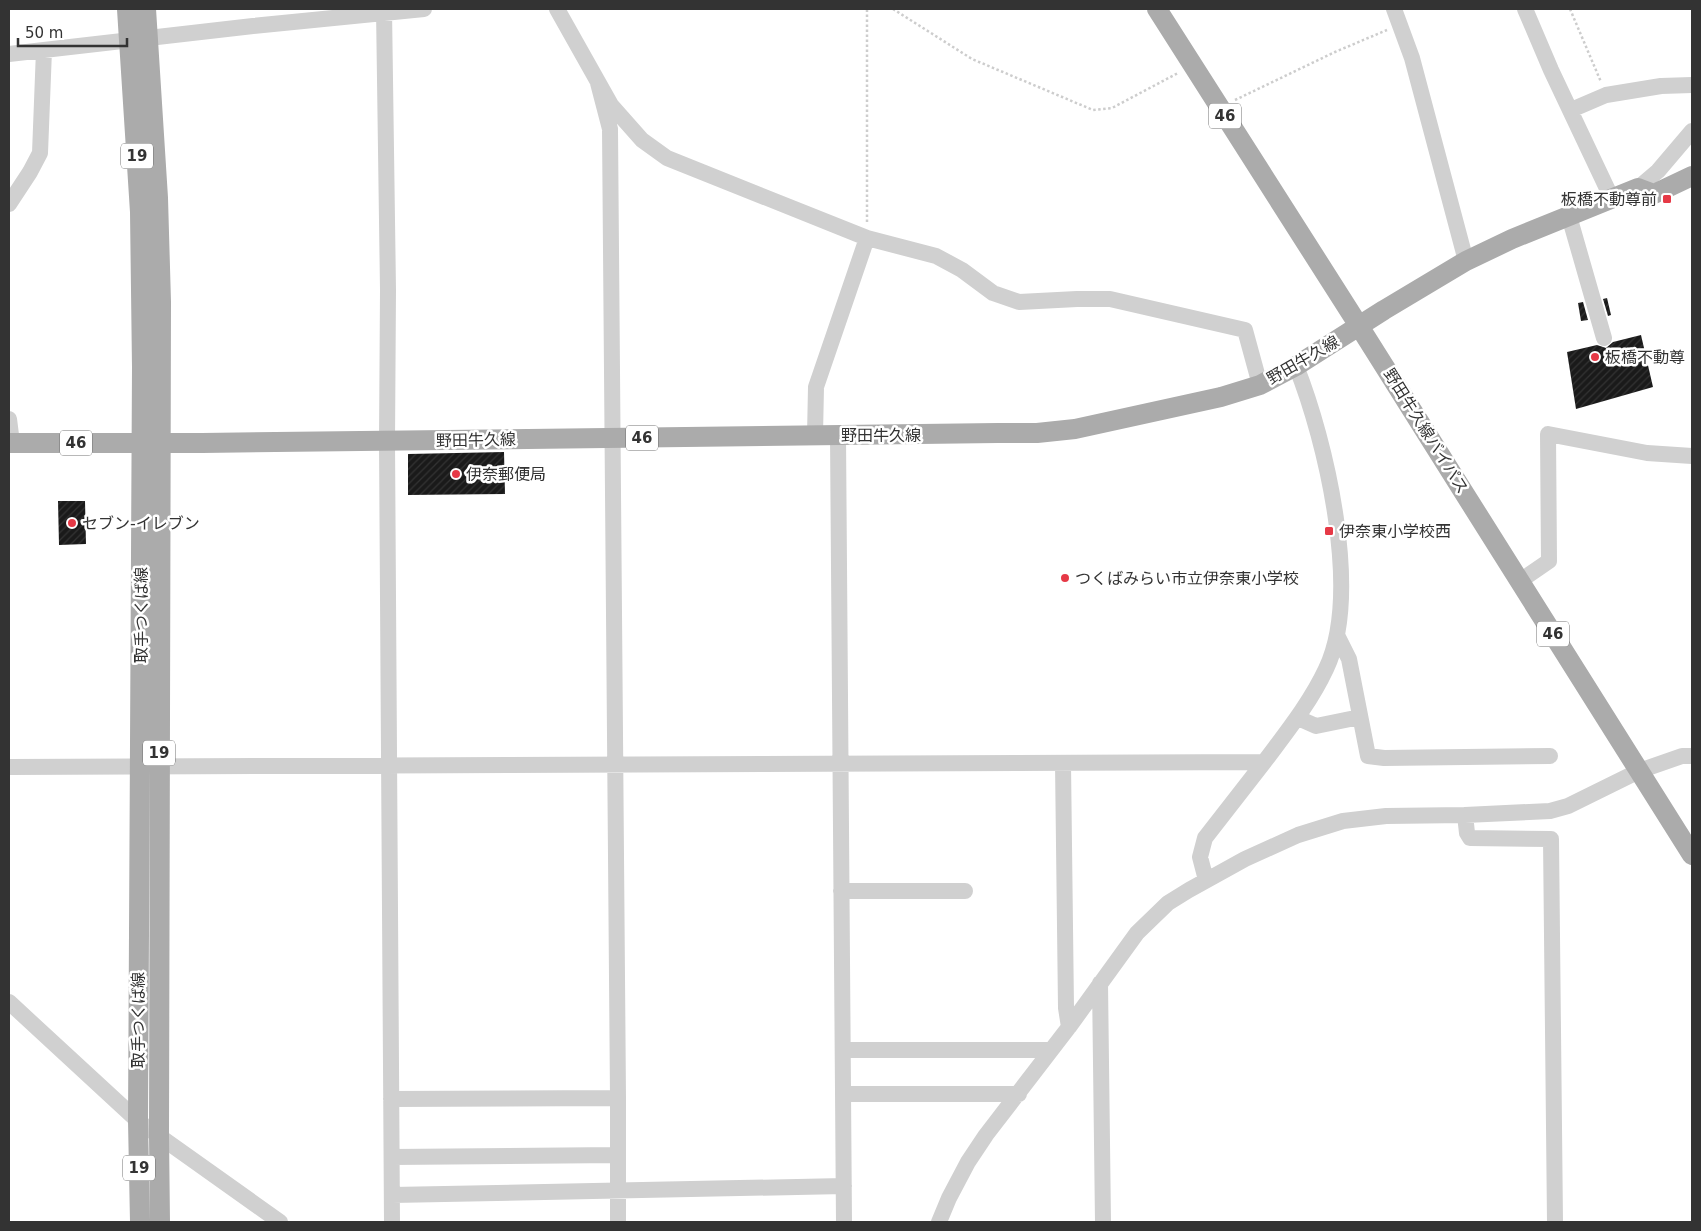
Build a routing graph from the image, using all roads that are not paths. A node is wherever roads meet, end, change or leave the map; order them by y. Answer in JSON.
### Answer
{"nodes":[{"id":1,"x":127,"y":9,"type":"edge"},
{"id":2,"x":146,"y":9,"type":"edge"},
{"id":3,"x":424,"y":9,"type":"edge"},
{"id":4,"x":557,"y":9,"type":"edge"},
{"id":5,"x":1157,"y":9,"type":"edge"},
{"id":6,"x":1394,"y":9,"type":"edge"},
{"id":7,"x":1525,"y":9,"type":"edge"},
{"id":8,"x":384,"y":11,"type":"edge"},
{"id":9,"x":139,"y":40,"type":"junction"},
{"id":10,"x":44,"y":50,"type":"junction"},
{"id":11,"x":9,"y":54,"type":"edge"},
{"id":12,"x":598,"y":82,"type":"junction"},
{"id":13,"x":1692,"y":85,"type":"edge"},
{"id":14,"x":1571,"y":110,"type":"junction"},
{"id":15,"x":1692,"y":132,"type":"edge"},
{"id":16,"x":1692,"y":176,"type":"edge"},
{"id":17,"x":1638,"y":188,"type":"junction"},
{"id":18,"x":1612,"y":200,"type":"junction"},
{"id":19,"x":9,"y":204,"type":"edge"},
{"id":20,"x":1569,"y":216,"type":"junction"},
{"id":21,"x":867,"y":238,"type":"junction"},
{"id":22,"x":1466,"y":261,"type":"junction"},
{"id":23,"x":1359,"y":326,"type":"junction"},
{"id":24,"x":1604,"y":338,"type":"dead end"},
{"id":25,"x":1296,"y":366,"type":"junction"},
{"id":26,"x":1260,"y":385,"type":"junction"},
{"id":27,"x":9,"y":419,"type":"edge"},
{"id":28,"x":815,"y":435,"type":"junction"},
{"id":29,"x":838,"y":435,"type":"junction"},
{"id":30,"x":613,"y":438,"type":"junction"},
{"id":31,"x":387,"y":441,"type":"junction"},
{"id":32,"x":151,"y":442,"type":"junction"},
{"id":33,"x":10,"y":443,"type":"edge"},
{"id":34,"x":1692,"y":456,"type":"edge"},
{"id":35,"x":1520,"y":581,"type":"junction"},
{"id":36,"x":1338,"y":635,"type":"junction"},
{"id":37,"x":1360,"y":717,"type":"junction"},
{"id":38,"x":1298,"y":718,"type":"junction"},
{"id":39,"x":1550,"y":756,"type":"dead end"},
{"id":40,"x":1692,"y":756,"type":"edge"},
{"id":41,"x":1264,"y":762,"type":"junction"},
{"id":42,"x":1063,"y":763,"type":"junction"},
{"id":43,"x":616,"y":764,"type":"junction"},
{"id":44,"x":840,"y":764,"type":"junction"},
{"id":45,"x":389,"y":766,"type":"junction"},
{"id":46,"x":9,"y":767,"type":"edge"},
{"id":47,"x":150,"y":768,"type":"junction"},
{"id":48,"x":1639,"y":771,"type":"junction"},
{"id":49,"x":1465,"y":816,"type":"junction"},
{"id":50,"x":1692,"y":855,"type":"edge"},
{"id":51,"x":1206,"y":880,"type":"junction"},
{"id":52,"x":841,"y":891,"type":"junction"},
{"id":53,"x":965,"y":891,"type":"dead end"},
{"id":54,"x":1100,"y":983,"type":"junction"},
{"id":55,"x":9,"y":1002,"type":"edge"},
{"id":56,"x":1069,"y":1027,"type":"junction"},
{"id":57,"x":842,"y":1050,"type":"junction"},
{"id":58,"x":1052,"y":1050,"type":"junction"},
{"id":59,"x":843,"y":1094,"type":"junction"},
{"id":60,"x":1019,"y":1094,"type":"junction"},
{"id":61,"x":618,"y":1098,"type":"junction"},
{"id":62,"x":391,"y":1099,"type":"junction"},
{"id":63,"x":138,"y":1121,"type":"junction"},
{"id":64,"x":158,"y":1136,"type":"junction"},
{"id":65,"x":618,"y":1155,"type":"junction"},
{"id":66,"x":392,"y":1157,"type":"junction"},
{"id":67,"x":844,"y":1186,"type":"junction"},
{"id":68,"x":618,"y":1191,"type":"junction"},
{"id":69,"x":392,"y":1195,"type":"junction"},
{"id":70,"x":140,"y":1222,"type":"edge"},
{"id":71,"x":160,"y":1222,"type":"edge"},
{"id":72,"x":280,"y":1222,"type":"edge"},
{"id":73,"x":392,"y":1222,"type":"edge"},
{"id":74,"x":618,"y":1222,"type":"edge"},
{"id":75,"x":844,"y":1222,"type":"edge"},
{"id":76,"x":939,"y":1222,"type":"edge"},
{"id":77,"x":1103,"y":1222,"type":"edge"},
{"id":78,"x":1555,"y":1222,"type":"edge"}],
"edges":[{"from":1,"to":9,"type":"main road","name":"取手つくば線","number":"19"},
{"from":2,"to":9,"type":"main road","name":"取手つくば線","number":"19"},
{"from":3,"to":8,"type":"street"},
{"from":4,"to":12,"type":"street"},
{"from":5,"to":23,"type":"main road","name":"野田牛久線バイパス","number":"46"},
{"from":6,"to":22,"type":"street"},
{"from":7,"to":14,"type":"street"},
{"from":8,"to":9,"type":"street"},
{"from":8,"to":31,"type":"street"},
{"from":9,"to":10,"type":"street"},
{"from":9,"to":32,"type":"main road","name":"取手つくば線","number":"19"},
{"from":10,"to":11,"type":"street"},
{"from":10,"to":19,"type":"street"},
{"from":12,"to":21,"type":"street"},
{"from":12,"to":30,"type":"street"},
{"from":13,"to":14,"type":"street"},
{"from":14,"to":18,"type":"street"},
{"from":15,"to":17,"type":"street"},
{"from":16,"to":17,"type":"main road"},
{"from":17,"to":18,"type":"main road","name":"野田牛久線","number":"46"},
{"from":18,"to":20,"type":"main road","name":"野田牛久線","number":"46"},
{"from":20,"to":22,"type":"main road","name":"野田牛久線","number":"46"},
{"from":20,"to":24,"type":"street"},
{"from":21,"to":26,"type":"street"},
{"from":21,"to":28,"type":"street"},
{"from":22,"to":23,"type":"main road","name":"野田牛久線","number":"46"},
{"from":23,"to":25,"type":"main road","name":"野田牛久線","number":"46"},
{"from":23,"to":35,"type":"main road","name":"野田牛久線バイパス","number":"46"},
{"from":25,"to":26,"type":"main road","name":"野田牛久線","number":"46"},
{"from":25,"to":36,"type":"street"},
{"from":26,"to":29,"type":"main road","name":"野田牛久線","number":"46"},
{"from":27,"to":33,"type":"street"},
{"from":28,"to":29,"type":"main road","name":"野田牛久線","number":"46"},
{"from":28,"to":30,"type":"main road","name":"野田牛久線","number":"46"},
{"from":29,"to":44,"type":"street"},
{"from":30,"to":31,"type":"main road","name":"野田牛久線","number":"46"},
{"from":30,"to":43,"type":"street"},
{"from":31,"to":32,"type":"main road","name":"野田牛久線","number":"46"},
{"from":31,"to":45,"type":"street"},
{"from":32,"to":33,"type":"main road","name":"野田牛久線","number":"46"},
{"from":32,"to":47,"type":"main road","name":"取手つくば線","number":"19"},
{"from":34,"to":35,"type":"street"},
{"from":35,"to":48,"type":"main road","name":"野田牛久線バイパス","number":"46"},
{"from":36,"to":37,"type":"street"},
{"from":36,"to":38,"type":"street"},
{"from":37,"to":38,"type":"street"},
{"from":37,"to":39,"type":"street"},
{"from":38,"to":41,"type":"street"},
{"from":40,"to":48,"type":"street"},
{"from":41,"to":42,"type":"street"},
{"from":41,"to":51,"type":"street"},
{"from":42,"to":44,"type":"street"},
{"from":42,"to":56,"type":"street"},
{"from":43,"to":44,"type":"street"},
{"from":43,"to":45,"type":"street"},
{"from":43,"to":61,"type":"street"},
{"from":44,"to":52,"type":"street"},
{"from":45,"to":47,"type":"street"},
{"from":45,"to":62,"type":"street"},
{"from":46,"to":47,"type":"street"},
{"from":47,"to":63,"type":"main road","name":"取手つくば線","number":"19"},
{"from":47,"to":64,"type":"main road","name":"取手つくば線","number":"19"},
{"from":48,"to":49,"type":"street"},
{"from":48,"to":50,"type":"main road","name":"野田牛久線バイパス","number":"46"},
{"from":49,"to":51,"type":"street"},
{"from":49,"to":78,"type":"street"},
{"from":51,"to":54,"type":"street"},
{"from":52,"to":53,"type":"street"},
{"from":52,"to":57,"type":"street"},
{"from":54,"to":56,"type":"street"},
{"from":54,"to":77,"type":"street"},
{"from":55,"to":63,"type":"street"},
{"from":56,"to":58,"type":"street"},
{"from":57,"to":58,"type":"street"},
{"from":57,"to":59,"type":"street"},
{"from":58,"to":60,"type":"street"},
{"from":59,"to":60,"type":"street"},
{"from":59,"to":67,"type":"street"},
{"from":60,"to":76,"type":"street"},
{"from":61,"to":62,"type":"street"},
{"from":61,"to":65,"type":"street"},
{"from":62,"to":66,"type":"street"},
{"from":63,"to":64,"type":"street"},
{"from":63,"to":70,"type":"main road","name":"取手つくば線","number":"19"},
{"from":64,"to":71,"type":"main road","name":"取手つくば線","number":"19"},
{"from":64,"to":72,"type":"street"},
{"from":65,"to":66,"type":"street"},
{"from":65,"to":68,"type":"street"},
{"from":66,"to":69,"type":"street"},
{"from":67,"to":68,"type":"street"},
{"from":67,"to":75,"type":"street"},
{"from":68,"to":69,"type":"street"},
{"from":68,"to":74,"type":"street"},
{"from":69,"to":73,"type":"street"}]}
